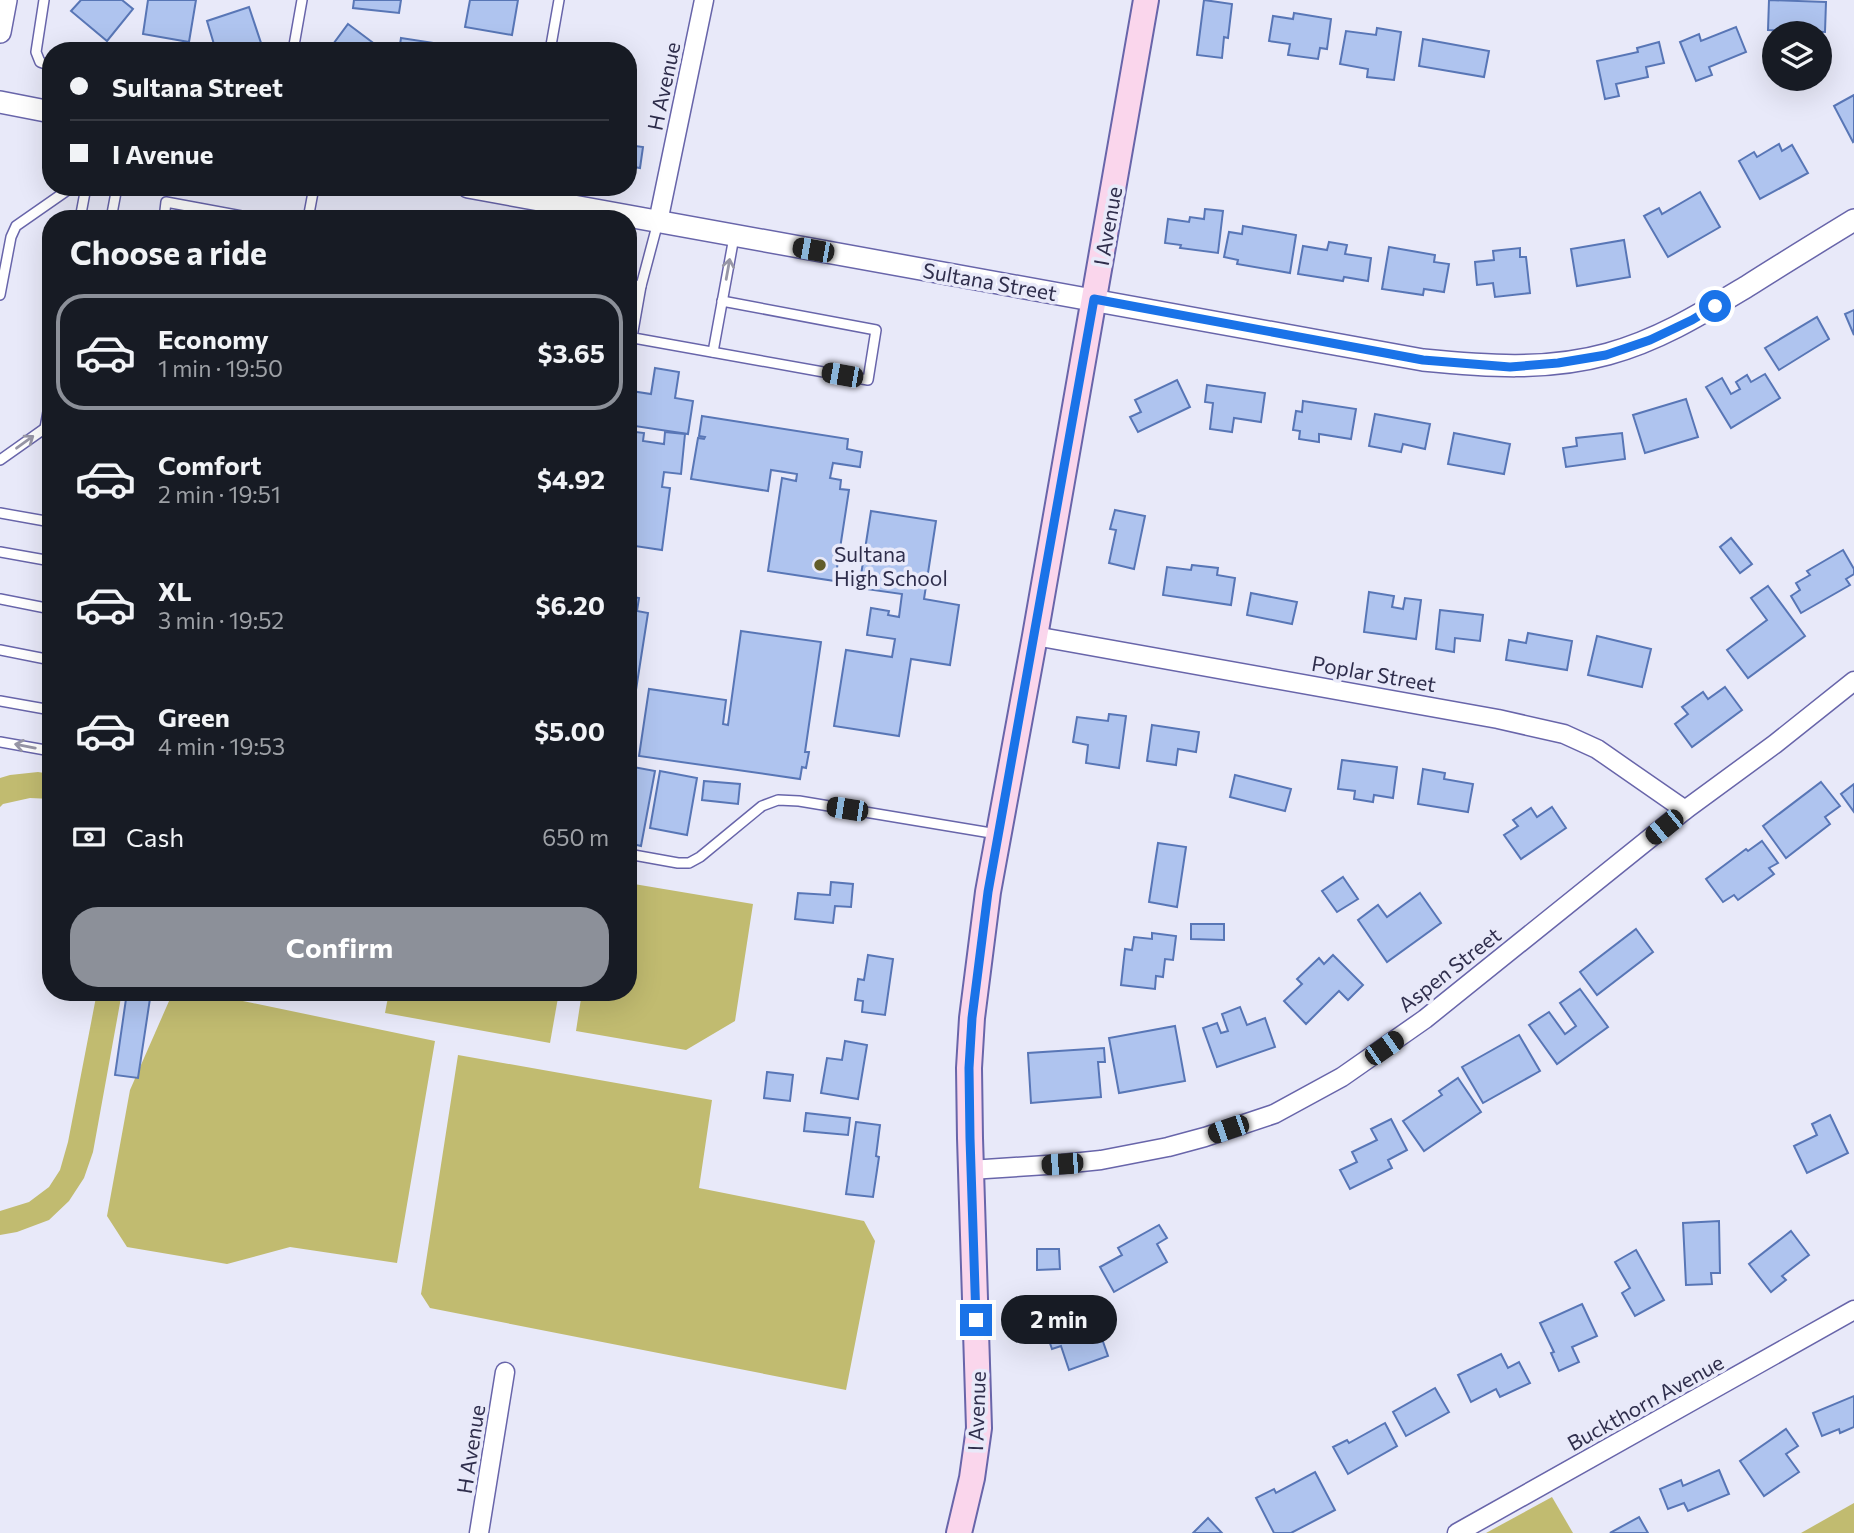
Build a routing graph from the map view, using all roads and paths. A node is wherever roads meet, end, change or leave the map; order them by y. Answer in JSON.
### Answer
{"nodes":[{"id":1,"x":6,"y":0,"type":"edge"},
{"id":2,"x":44,"y":0,"type":"edge"},
{"id":3,"x":302,"y":0,"type":"edge"},
{"id":4,"x":559,"y":0,"type":"edge"},
{"id":5,"x":704,"y":0,"type":"edge"},
{"id":6,"x":1146,"y":0,"type":"edge"},
{"id":7,"x":0,"y":32,"type":"edge"},
{"id":8,"x":295,"y":42,"type":"edge"},
{"id":9,"x":552,"y":42,"type":"edge"},
{"id":10,"x":42,"y":63,"type":"edge"},
{"id":11,"x":0,"y":102,"type":"edge"},
{"id":12,"x":42,"y":110,"type":"edge"},
{"id":13,"x":59,"y":196,"type":"edge"},
{"id":14,"x":517,"y":196,"type":"edge"},
{"id":15,"x":165,"y":210,"type":"edge"},
{"id":16,"x":209,"y":210,"type":"edge"},
{"id":17,"x":593,"y":210,"type":"edge"},
{"id":18,"x":637,"y":218,"type":"edge"},
{"id":19,"x":1854,"y":220,"type":"edge"},
{"id":20,"x":658,"y":222,"type":"junction"},
{"id":21,"x":734,"y":236,"type":"junction"},
{"id":22,"x":637,"y":285,"type":"edge"},
{"id":23,"x":641,"y":286,"type":"junction"},
{"id":24,"x":0,"y":295,"type":"edge"},
{"id":25,"x":1094,"y":299,"type":"junction"},
{"id":26,"x":722,"y":301,"type":"junction"},
{"id":27,"x":637,"y":305,"type":"edge"},
{"id":28,"x":637,"y":338,"type":"edge"},
{"id":29,"x":713,"y":352,"type":"junction"},
{"id":30,"x":42,"y":430,"type":"edge"},
{"id":31,"x":0,"y":460,"type":"edge"},
{"id":32,"x":0,"y":513,"type":"edge"},
{"id":33,"x":42,"y":520,"type":"edge"},
{"id":34,"x":0,"y":552,"type":"edge"},
{"id":35,"x":42,"y":559,"type":"edge"},
{"id":36,"x":0,"y":599,"type":"edge"},
{"id":37,"x":42,"y":606,"type":"edge"},
{"id":38,"x":1035,"y":636,"type":"junction"},
{"id":39,"x":0,"y":650,"type":"edge"},
{"id":40,"x":42,"y":658,"type":"edge"},
{"id":41,"x":1854,"y":681,"type":"edge"},
{"id":42,"x":0,"y":701,"type":"edge"},
{"id":43,"x":42,"y":708,"type":"edge"},
{"id":44,"x":0,"y":741,"type":"edge"},
{"id":45,"x":42,"y":749,"type":"edge"},
{"id":46,"x":1685,"y":810,"type":"junction"},
{"id":47,"x":999,"y":834,"type":"junction"},
{"id":48,"x":637,"y":856,"type":"edge"},
{"id":49,"x":970,"y":1170,"type":"junction"},
{"id":50,"x":1854,"y":1310,"type":"edge"},
{"id":51,"x":505,"y":1372,"type":"dead end"},
{"id":52,"x":479,"y":1533,"type":"edge"},
{"id":53,"x":959,"y":1533,"type":"edge"},
{"id":54,"x":1458,"y":1533,"type":"edge"}],
"edges":[{"from":1,"to":7,"type":"street"},
{"from":2,"to":10,"type":"lane"},
{"from":3,"to":8,"type":"lane"},
{"from":4,"to":9,"type":"lane"},
{"from":5,"to":20,"type":"street","name":"H Avenue"},
{"from":6,"to":25,"type":"main road","name":"I Avenue"},
{"from":11,"to":12,"type":"street"},
{"from":13,"to":24,"type":"lane"},
{"from":14,"to":17,"type":"street","name":"Sultana Street"},
{"from":15,"to":16,"type":"lane"},
{"from":18,"to":20,"type":"street","name":"Sultana Street"},
{"from":19,"to":25,"type":"street","name":"Sultana Street"},
{"from":20,"to":21,"type":"street","name":"Sultana Street"},
{"from":20,"to":23,"type":"lane"},
{"from":21,"to":25,"type":"street","name":"Sultana Street"},
{"from":26,"to":21,"type":"lane","one_way":true},
{"from":22,"to":23,"type":"lane"},
{"from":23,"to":27,"type":"lane"},
{"from":25,"to":38,"type":"main road","name":"I Avenue"},
{"from":26,"to":29,"type":"lane"},
{"from":26,"to":29,"type":"lane"},
{"from":28,"to":29,"type":"lane"},
{"from":31,"to":30,"type":"lane","one_way":true},
{"from":32,"to":33,"type":"lane"},
{"from":34,"to":35,"type":"lane"},
{"from":36,"to":37,"type":"lane"},
{"from":38,"to":46,"type":"street","name":"Poplar Street"},
{"from":38,"to":47,"type":"main road","name":"I Avenue"},
{"from":39,"to":40,"type":"lane"},
{"from":41,"to":46,"type":"street","name":"Aspen Street"},
{"from":42,"to":43,"type":"lane"},
{"from":45,"to":44,"type":"lane","one_way":true},
{"from":46,"to":49,"type":"street","name":"Aspen Street"},
{"from":47,"to":48,"type":"lane"},
{"from":47,"to":49,"type":"main road","name":"I Avenue"},
{"from":49,"to":53,"type":"main road","name":"I Avenue"},
{"from":50,"to":54,"type":"street","name":"Buckthorn Avenue"},
{"from":51,"to":52,"type":"street","name":"H Avenue"}]}
